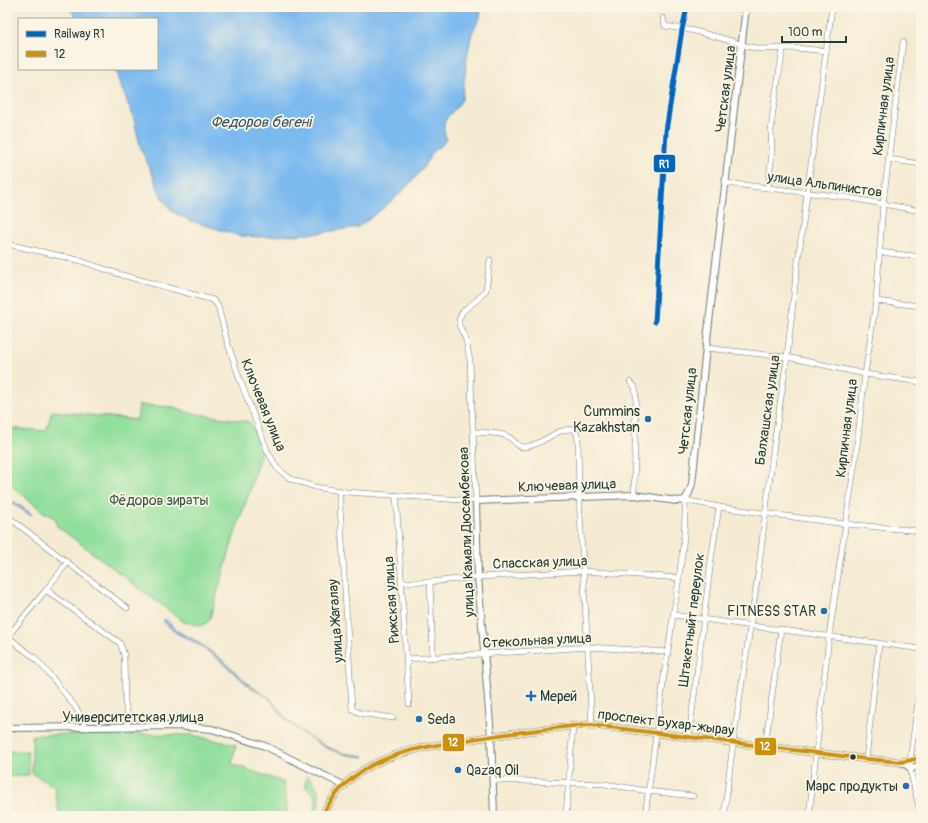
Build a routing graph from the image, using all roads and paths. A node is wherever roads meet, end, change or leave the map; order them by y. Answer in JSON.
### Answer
{"nodes":[{"id":1,"x":746,"y":7,"type":"edge"},
{"id":2,"x":832,"y":7,"type":"edge"},
{"id":3,"x":662,"y":18,"type":"dead end"},
{"id":4,"x":902,"y":42,"type":"dead end"},
{"id":5,"x":742,"y":46,"type":"junction"},
{"id":6,"x":783,"y":49,"type":"junction"},
{"id":7,"x":826,"y":51,"type":"junction"},
{"id":8,"x":888,"y":159,"type":"junction"},
{"id":9,"x":921,"y":164,"type":"edge"},
{"id":10,"x":725,"y":183,"type":"junction"},
{"id":11,"x":768,"y":188,"type":"junction"},
{"id":12,"x":807,"y":193,"type":"junction"},
{"id":13,"x":883,"y":204,"type":"junction"},
{"id":14,"x":921,"y":212,"type":"edge"},
{"id":15,"x":7,"y":244,"type":"edge"},
{"id":16,"x":880,"y":252,"type":"junction"},
{"id":17,"x":921,"y":257,"type":"edge"},
{"id":18,"x":490,"y":260,"type":"dead end"},
{"id":19,"x":876,"y":301,"type":"junction"},
{"id":20,"x":921,"y":306,"type":"edge"},
{"id":21,"x":706,"y":348,"type":"junction"},
{"id":22,"x":787,"y":356,"type":"junction"},
{"id":23,"x":865,"y":374,"type":"junction"},
{"id":24,"x":630,"y":382,"type":"dead end"},
{"id":25,"x":921,"y":382,"type":"edge"},
{"id":26,"x":474,"y":432,"type":"junction"},
{"id":27,"x":339,"y":490,"type":"junction"},
{"id":28,"x":396,"y":495,"type":"junction"},
{"id":29,"x":634,"y":495,"type":"junction"},
{"id":30,"x":579,"y":496,"type":"junction"},
{"id":31,"x":685,"y":500,"type":"junction"},
{"id":32,"x":476,"y":501,"type":"junction"},
{"id":33,"x":720,"y":507,"type":"junction"},
{"id":34,"x":766,"y":512,"type":"junction"},
{"id":35,"x":7,"y":516,"type":"edge"},
{"id":36,"x":845,"y":524,"type":"junction"},
{"id":37,"x":921,"y":531,"type":"edge"},
{"id":38,"x":67,"y":563,"type":"junction"},
{"id":39,"x":584,"y":571,"type":"junction"},
{"id":40,"x":478,"y":577,"type":"junction"},
{"id":41,"x":679,"y":578,"type":"junction"},
{"id":42,"x":402,"y":582,"type":"junction"},
{"id":43,"x":430,"y":582,"type":"junction"},
{"id":44,"x":46,"y":590,"type":"junction"},
{"id":45,"x":128,"y":608,"type":"dead end"},
{"id":46,"x":673,"y":615,"type":"junction"},
{"id":47,"x":704,"y":620,"type":"junction"},
{"id":48,"x":751,"y":626,"type":"junction"},
{"id":49,"x":781,"y":630,"type":"junction"},
{"id":50,"x":7,"y":636,"type":"edge"},
{"id":51,"x":830,"y":636,"type":"junction"},
{"id":52,"x":879,"y":644,"type":"junction"},
{"id":53,"x":588,"y":647,"type":"junction"},
{"id":54,"x":921,"y":649,"type":"edge"},
{"id":55,"x":668,"y":652,"type":"junction"},
{"id":56,"x":484,"y":655,"type":"junction"},
{"id":57,"x":433,"y":658,"type":"junction"},
{"id":58,"x":407,"y":660,"type":"junction"},
{"id":59,"x":921,"y":678,"type":"edge"},
{"id":60,"x":409,"y":704,"type":"dead end"},
{"id":61,"x":393,"y":718,"type":"dead end"},
{"id":62,"x":592,"y":725,"type":"junction"},
{"id":63,"x":573,"y":726,"type":"junction"},
{"id":64,"x":127,"y":727,"type":"junction"},
{"id":65,"x":7,"y":728,"type":"edge"},
{"id":66,"x":87,"y":728,"type":"junction"},
{"id":67,"x":656,"y":733,"type":"junction"},
{"id":68,"x":491,"y":736,"type":"junction"},
{"id":69,"x":689,"y":736,"type":"junction"},
{"id":70,"x":733,"y":743,"type":"junction"},
{"id":71,"x":765,"y":747,"type":"junction"},
{"id":72,"x":816,"y":753,"type":"junction"},
{"id":73,"x":921,"y":758,"type":"edge"},
{"id":74,"x":866,"y":759,"type":"junction"},
{"id":75,"x":910,"y":761,"type":"junction"},
{"id":76,"x":901,"y":762,"type":"junction"},
{"id":77,"x":921,"y":766,"type":"edge"},
{"id":78,"x":911,"y":768,"type":"junction"},
{"id":79,"x":493,"y":780,"type":"junction"},
{"id":80,"x":568,"y":782,"type":"junction"},
{"id":81,"x":343,"y":785,"type":"junction"},
{"id":82,"x":648,"y":791,"type":"junction"},
{"id":83,"x":693,"y":796,"type":"dead end"},
{"id":84,"x":322,"y":816,"type":"edge"},
{"id":85,"x":494,"y":816,"type":"edge"},
{"id":86,"x":566,"y":816,"type":"edge"},
{"id":87,"x":645,"y":816,"type":"edge"},
{"id":88,"x":724,"y":816,"type":"edge"},
{"id":89,"x":809,"y":816,"type":"edge"},
{"id":90,"x":921,"y":816,"type":"edge"}],
"edges":[{"from":1,"to":5,"type":"main road","name":"Четская улица"},
{"from":2,"to":7,"type":"street","name":"Балхашская улица"},
{"from":3,"to":5,"type":"street"},
{"from":4,"to":8,"type":"street","name":"Кирпичная улица"},
{"from":5,"to":6,"type":"street"},
{"from":5,"to":10,"type":"main road","name":"Четская улица"},
{"from":6,"to":7,"type":"street"},
{"from":6,"to":11,"type":"street"},
{"from":7,"to":12,"type":"street","name":"Балхашская улица"},
{"from":8,"to":9,"type":"street"},
{"from":8,"to":13,"type":"street","name":"Кирпичная улица"},
{"from":10,"to":11,"type":"street","name":"улица Альпинистов"},
{"from":10,"to":21,"type":"main road","name":"Четская улица"},
{"from":11,"to":12,"type":"street","name":"улица Альпинистов"},
{"from":12,"to":13,"type":"street","name":"улица Альпинистов"},
{"from":12,"to":22,"type":"street","name":"Балхашская улица"},
{"from":13,"to":14,"type":"street","name":"улица Альпинистов"},
{"from":13,"to":16,"type":"street","name":"Кирпичная улица"},
{"from":15,"to":27,"type":"street","name":"Ключевая улица"},
{"from":16,"to":17,"type":"street"},
{"from":16,"to":19,"type":"street","name":"Кирпичная улица"},
{"from":18,"to":26,"type":"street","name":"улица Камали Дюсембекова"},
{"from":19,"to":20,"type":"street"},
{"from":19,"to":23,"type":"street","name":"Кирпичная улица"},
{"from":21,"to":22,"type":"street"},
{"from":21,"to":31,"type":"main road","name":"Четская улица"},
{"from":22,"to":23,"type":"street"},
{"from":22,"to":34,"type":"street","name":"Балхашская улица"},
{"from":23,"to":25,"type":"street"},
{"from":23,"to":36,"type":"street","name":"Кирпичная улица"},
{"from":24,"to":29,"type":"street","name":"Ключевая улица"},
{"from":26,"to":30,"type":"street"},
{"from":26,"to":32,"type":"street","name":"улица Камали Дюсембекова"},
{"from":27,"to":28,"type":"street","name":"Ключевая улица"},
{"from":27,"to":61,"type":"street","name":"улица Жагалау"},
{"from":28,"to":32,"type":"street","name":"Ключевая улица"},
{"from":28,"to":42,"type":"street","name":"Рижская улица"},
{"from":29,"to":30,"type":"main road","name":"Ключевая улица"},
{"from":29,"to":31,"type":"main road","name":"Ключевая улица"},
{"from":30,"to":32,"type":"main road","name":"Ключевая улица"},
{"from":30,"to":39,"type":"street"},
{"from":31,"to":33,"type":"street","name":"Ключевая улица"},
{"from":31,"to":41,"type":"street","name":"Четская улица"},
{"from":32,"to":40,"type":"main road","name":"улица Камали Дюсембекова"},
{"from":33,"to":34,"type":"street","name":"Ключевая улица"},
{"from":33,"to":47,"type":"street","name":"Штакетныйт переулок"},
{"from":34,"to":36,"type":"street","name":"Ключевая улица"},
{"from":34,"to":48,"type":"street","name":"Балхашская улица"},
{"from":35,"to":38,"type":"street"},
{"from":36,"to":37,"type":"street","name":"Ключевая улица"},
{"from":36,"to":51,"type":"street","name":"Кирпичная улица"},
{"from":38,"to":44,"type":"street"},
{"from":38,"to":45,"type":"street"},
{"from":39,"to":40,"type":"street","name":"Спасская улица"},
{"from":39,"to":41,"type":"street","name":"Спасская улица"},
{"from":39,"to":53,"type":"street"},
{"from":40,"to":43,"type":"street","name":"Спасская улица"},
{"from":40,"to":56,"type":"main road","name":"улица Камали Дюсембекова"},
{"from":41,"to":46,"type":"street","name":"Четская улица"},
{"from":42,"to":43,"type":"street","name":"Спасская улица"},
{"from":42,"to":58,"type":"street","name":"Рижская улица"},
{"from":43,"to":57,"type":"street"},
{"from":44,"to":50,"type":"street"},
{"from":44,"to":64,"type":"street"},
{"from":46,"to":47,"type":"street"},
{"from":46,"to":55,"type":"street","name":"Четская улица"},
{"from":47,"to":48,"type":"street"},
{"from":47,"to":69,"type":"street","name":"Штакетныйт переулок"},
{"from":48,"to":49,"type":"street"},
{"from":48,"to":70,"type":"street","name":"Балхашская улица"},
{"from":49,"to":51,"type":"street"},
{"from":49,"to":71,"type":"street"},
{"from":50,"to":66,"type":"street"},
{"from":51,"to":52,"type":"street"},
{"from":51,"to":72,"type":"street","name":"Кирпичная улица"},
{"from":52,"to":54,"type":"street"},
{"from":52,"to":74,"type":"street"},
{"from":53,"to":55,"type":"street","name":"Стекольная улица"},
{"from":53,"to":56,"type":"street","name":"Стекольная улица"},
{"from":53,"to":62,"type":"street"},
{"from":55,"to":67,"type":"street","name":"Четская улица"},
{"from":56,"to":57,"type":"street","name":"Стекольная улица"},
{"from":56,"to":68,"type":"main road","name":"улица Камали Дюсембекова"},
{"from":57,"to":58,"type":"street","name":"Стекольная улица"},
{"from":58,"to":60,"type":"street","name":"Рижская улица"},
{"from":59,"to":75,"type":"street"},
{"from":62,"to":63,"type":"main road","name":"проспект Бухар-жырау"},
{"from":62,"to":67,"type":"main road","name":"проспект Бухар-жырау"},
{"from":63,"to":68,"type":"main road","name":"проспект Бухар-жырау"},
{"from":63,"to":80,"type":"street"},
{"from":64,"to":66,"type":"main road","name":"Университетская улица"},
{"from":64,"to":81,"type":"main road","name":"Университетская улица"},
{"from":65,"to":66,"type":"main road","name":"Университетская улица"},
{"from":67,"to":69,"type":"main road","name":"проспект Бухар-жырау"},
{"from":67,"to":82,"type":"street","name":"Четская улица"},
{"from":68,"to":79,"type":"main road","name":"улица Камали Дюсембекова"},
{"from":68,"to":81,"type":"main road","name":"проспект Бухар-жырау"},
{"from":69,"to":70,"type":"main road","name":"проспект Бухар-жырау"},
{"from":70,"to":71,"type":"main road","name":"проспект Бухар-жырау"},
{"from":70,"to":88,"type":"street","name":"Балхашская улица"},
{"from":71,"to":72,"type":"main road","name":"проспект Бухар-жырау"},
{"from":72,"to":74,"type":"main road","name":"проспект Бухар-жырау"},
{"from":72,"to":89,"type":"street","name":"Кирпичная улица"},
{"from":73,"to":75,"type":"main road","name":"проспект Бухар-жырау"},
{"from":74,"to":76,"type":"main road","name":"проспект Бухар-жырау"},
{"from":75,"to":76,"type":"main road","name":"проспект Бухар-жырау"},
{"from":75,"to":78,"type":"street"},
{"from":76,"to":78,"type":"main road","name":"проспект Бухар-жырау"},
{"from":77,"to":78,"type":"main road"},
{"from":78,"to":90,"type":"street"},
{"from":79,"to":80,"type":"street"},
{"from":79,"to":85,"type":"main road","name":"улица Камали Дюсембекова"},
{"from":80,"to":82,"type":"street"},
{"from":80,"to":86,"type":"street"},
{"from":81,"to":84,"type":"main road","name":"проспект Бухар-жырау"},
{"from":82,"to":83,"type":"street"},
{"from":82,"to":87,"type":"street","name":"Четская улица"}]}
